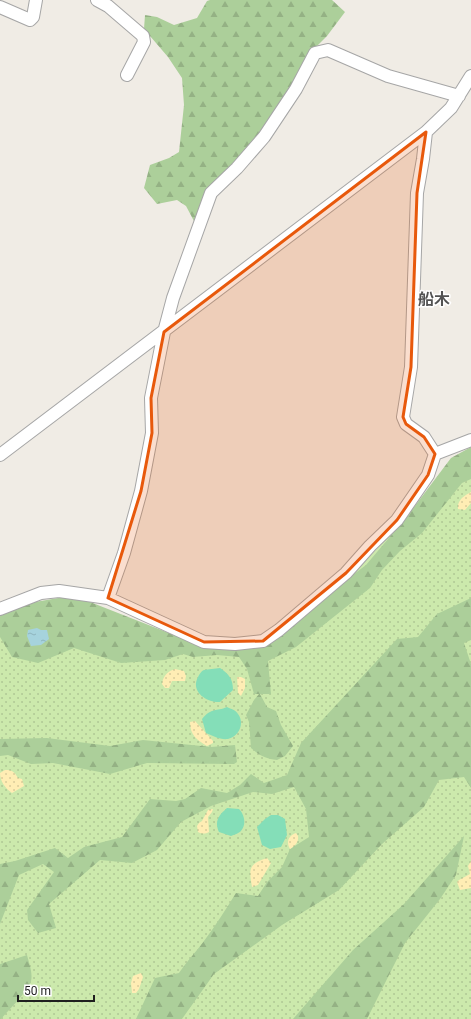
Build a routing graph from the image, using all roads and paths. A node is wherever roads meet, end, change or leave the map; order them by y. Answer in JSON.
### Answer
{"nodes":[{"id":1,"x":36,"y":0,"type":"edge"},
{"id":2,"x":97,"y":0,"type":"edge"},
{"id":3,"x":0,"y":7,"type":"edge"},
{"id":4,"x":128,"y":75,"type":"dead end"},
{"id":5,"x":471,"y":76,"type":"edge"},
{"id":6,"x":459,"y":96,"type":"junction"},
{"id":7,"x":426,"y":132,"type":"junction"},
{"id":8,"x":164,"y":332,"type":"junction"},
{"id":9,"x":471,"y":440,"type":"edge"},
{"id":10,"x":435,"y":454,"type":"junction"},
{"id":11,"x":0,"y":455,"type":"edge"},
{"id":12,"x":108,"y":598,"type":"junction"},
{"id":13,"x":0,"y":609,"type":"edge"}],
"edges":[{"from":1,"to":3,"type":"street"},
{"from":2,"to":4,"type":"street"},
{"from":5,"to":6,"type":"street"},
{"from":6,"to":7,"type":"street"},
{"from":6,"to":8,"type":"street"},
{"from":7,"to":8,"type":"street"},
{"from":7,"to":10,"type":"street"},
{"from":8,"to":11,"type":"street"},
{"from":8,"to":12,"type":"street"},
{"from":9,"to":10,"type":"street"},
{"from":10,"to":12,"type":"street"},
{"from":12,"to":13,"type":"street"}]}
